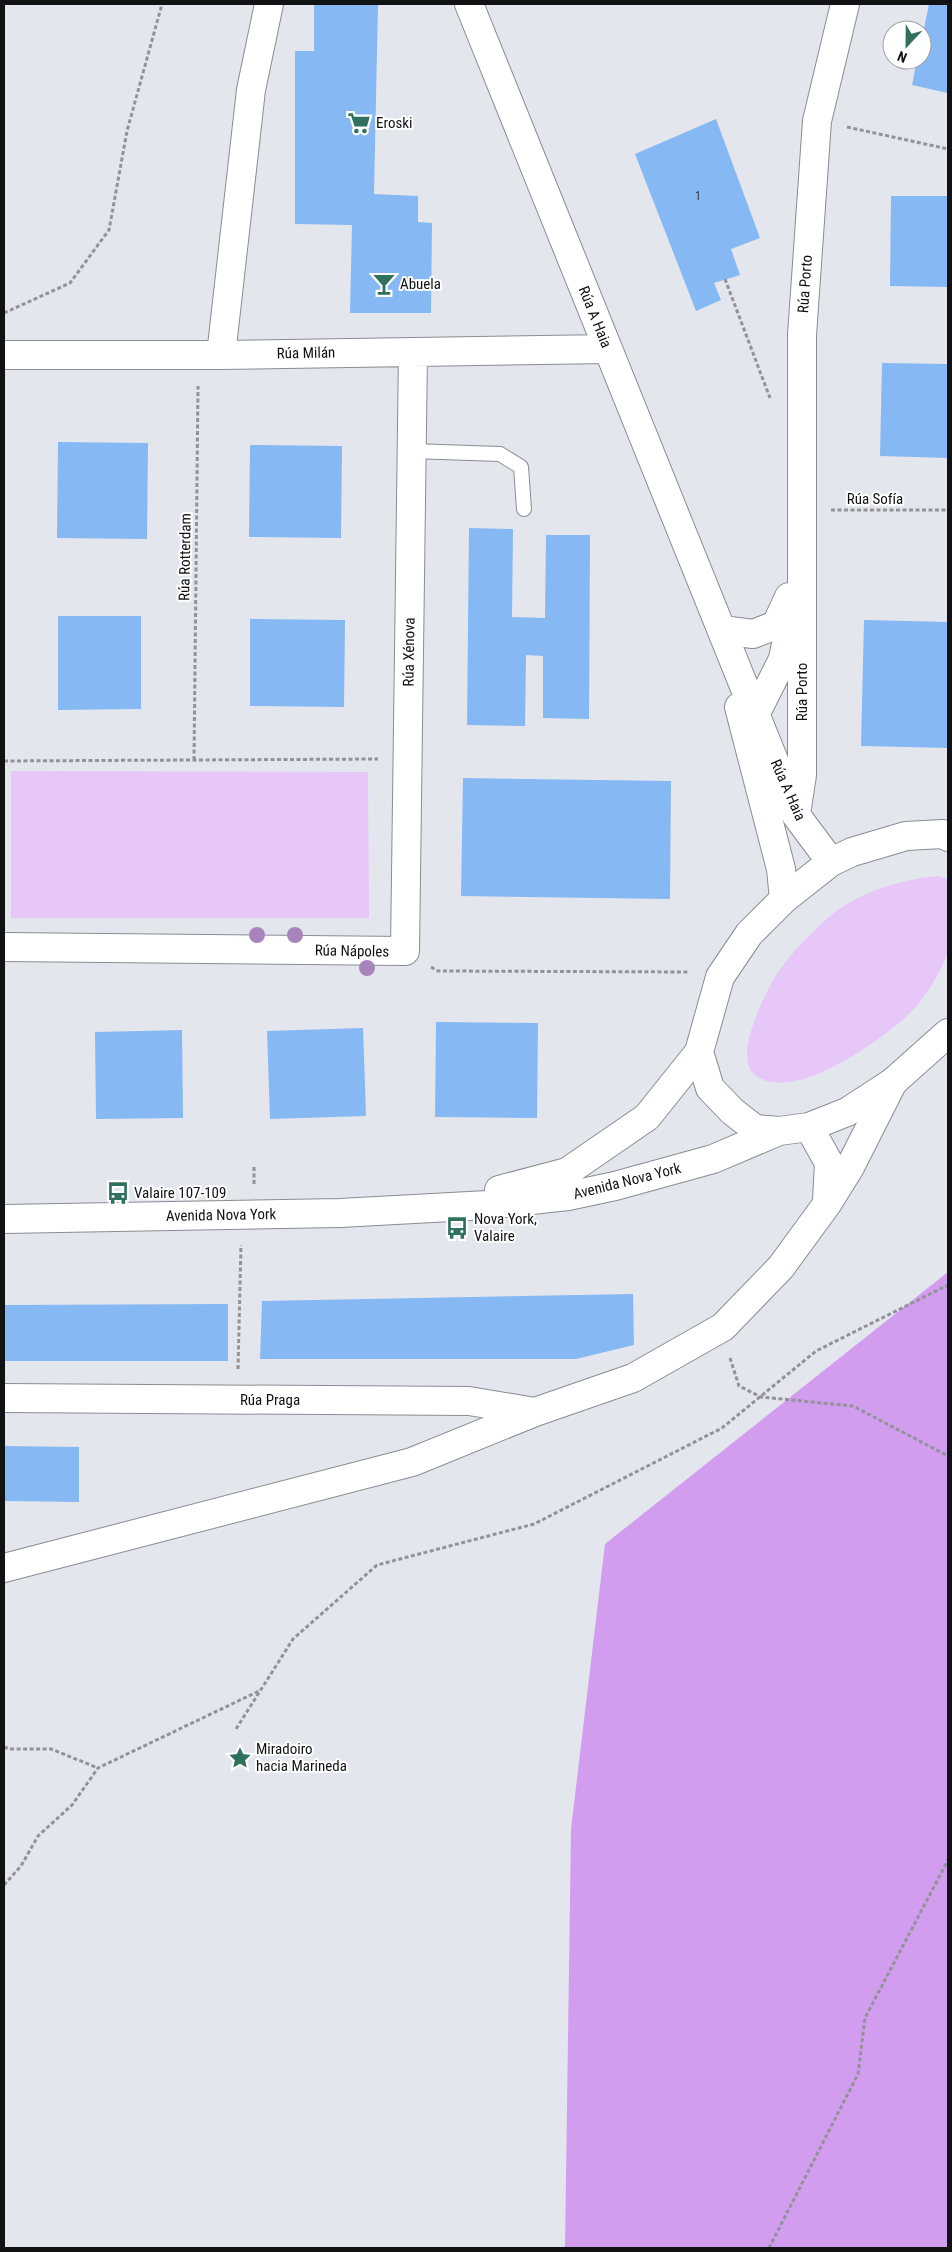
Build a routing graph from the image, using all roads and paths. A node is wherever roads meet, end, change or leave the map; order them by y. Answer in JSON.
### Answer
{"nodes":[{"id":1,"x":162,"y":4,"type":"edge"},
{"id":2,"x":269,"y":4,"type":"edge"},
{"id":3,"x":468,"y":4,"type":"edge"},
{"id":4,"x":845,"y":4,"type":"edge"},
{"id":5,"x":817,"y":121,"type":"junction"},
{"id":6,"x":948,"y":149,"type":"edge"},
{"id":7,"x":725,"y":279,"type":"dead end"},
{"id":8,"x":4,"y":314,"type":"edge"},
{"id":9,"x":608,"y":349,"type":"junction"},
{"id":10,"x":412,"y":352,"type":"junction"},
{"id":11,"x":210,"y":354,"type":"junction"},
{"id":12,"x":4,"y":355,"type":"edge"},
{"id":13,"x":770,"y":399,"type":"dead end"},
{"id":14,"x":411,"y":450,"type":"junction"},
{"id":15,"x":524,"y":508,"type":"dead end"},
{"id":16,"x":801,"y":510,"type":"junction"},
{"id":17,"x":948,"y":510,"type":"edge"},
{"id":18,"x":802,"y":569,"type":"junction"},
{"id":19,"x":722,"y":630,"type":"junction"},
{"id":20,"x":756,"y":713,"type":"junction"},
{"id":21,"x":748,"y":749,"type":"junction"},
{"id":22,"x":408,"y":759,"type":"junction"},
{"id":23,"x":194,"y":760,"type":"junction"},
{"id":24,"x":4,"y":761,"type":"edge"},
{"id":25,"x":796,"y":815,"type":"junction"},
{"id":26,"x":947,"y":834,"type":"edge"},
{"id":27,"x":831,"y":862,"type":"junction"},
{"id":28,"x":784,"y":899,"type":"junction"},
{"id":29,"x":4,"y":946,"type":"edge"},
{"id":30,"x":405,"y":951,"type":"junction"},
{"id":31,"x":695,"y":972,"type":"dead end"},
{"id":32,"x":948,"y":1033,"type":"edge"},
{"id":33,"x":699,"y":1052,"type":"junction"},
{"id":34,"x":893,"y":1082,"type":"junction"},
{"id":35,"x":809,"y":1126,"type":"junction"},
{"id":36,"x":779,"y":1131,"type":"junction"},
{"id":37,"x":827,"y":1204,"type":"junction"},
{"id":38,"x":439,"y":1206,"type":"junction"},
{"id":39,"x":254,"y":1214,"type":"junction"},
{"id":40,"x":4,"y":1219,"type":"edge"},
{"id":41,"x":948,"y":1285,"type":"edge"},
{"id":42,"x":723,"y":1327,"type":"junction"},
{"id":43,"x":761,"y":1397,"type":"junction"},
{"id":44,"x":4,"y":1398,"type":"edge"},
{"id":45,"x":238,"y":1400,"type":"junction"},
{"id":46,"x":535,"y":1412,"type":"junction"},
{"id":47,"x":948,"y":1456,"type":"edge"},
{"id":48,"x":4,"y":1568,"type":"edge"},
{"id":49,"x":260,"y":1691,"type":"junction"},
{"id":50,"x":236,"y":1728,"type":"dead end"},
{"id":51,"x":4,"y":1747,"type":"edge"},
{"id":52,"x":98,"y":1768,"type":"junction"},
{"id":53,"x":948,"y":1860,"type":"edge"},
{"id":54,"x":4,"y":1884,"type":"edge"},
{"id":55,"x":769,"y":2248,"type":"edge"}],
"edges":[{"from":1,"to":8,"type":"path"},
{"from":2,"to":11,"type":"street"},
{"from":3,"to":9,"type":"street","name":"Rúa A Haia"},
{"from":4,"to":5,"type":"street","name":"Rúa Porto"},
{"from":5,"to":6,"type":"path"},
{"from":5,"to":16,"type":"street","name":"Rúa Porto"},
{"from":7,"to":13,"type":"path"},
{"from":9,"to":10,"type":"street","name":"Rúa Milán"},
{"from":9,"to":19,"type":"street","name":"Rúa A Haia"},
{"from":10,"to":11,"type":"street","name":"Rúa Milán"},
{"from":10,"to":14,"type":"street","name":"Rúa Xénova"},
{"from":11,"to":12,"type":"street","name":"Rúa Milán"},
{"from":11,"to":23,"type":"path","name":"Rúa Rotterdam"},
{"from":14,"to":15,"type":"lane"},
{"from":14,"to":22,"type":"street","name":"Rúa Xénova"},
{"from":16,"to":17,"type":"path","name":"Rúa Sofía"},
{"from":16,"to":18,"type":"street","name":"Rúa Porto"},
{"from":18,"to":19,"type":"street","name":"Rúa Porto"},
{"from":18,"to":20,"type":"street","name":"Rúa Porto"},
{"from":18,"to":25,"type":"street","name":"Rúa Porto"},
{"from":19,"to":20,"type":"street","name":"Rúa A Haia"},
{"from":19,"to":21,"type":"street","name":"Rúa A Haia"},
{"from":20,"to":21,"type":"street","name":"Rúa A Haia"},
{"from":20,"to":25,"type":"street","name":"Rúa A Haia"},
{"from":21,"to":28,"type":"street","name":"Rúa A Haia"},
{"from":22,"to":23,"type":"path"},
{"from":22,"to":30,"type":"street","name":"Rúa Xénova"},
{"from":23,"to":24,"type":"path"},
{"from":25,"to":27,"type":"street","name":"Rúa A Haia"},
{"from":26,"to":27,"type":"street"},
{"from":27,"to":28,"type":"street"},
{"from":28,"to":33,"type":"street"},
{"from":29,"to":30,"type":"street","name":"Rúa Nápoles"},
{"from":30,"to":31,"type":"path","name":"Rúa Nápoles"},
{"from":32,"to":34,"type":"street"},
{"from":33,"to":36,"type":"street"},
{"from":33,"to":38,"type":"street","name":"Avenida Nova York"},
{"from":34,"to":35,"type":"street"},
{"from":34,"to":37,"type":"street"},
{"from":35,"to":36,"type":"street"},
{"from":35,"to":37,"type":"street"},
{"from":36,"to":38,"type":"street","name":"Avenida Nova York"},
{"from":37,"to":42,"type":"street"},
{"from":38,"to":39,"type":"street","name":"Avenida Nova York"},
{"from":39,"to":40,"type":"street","name":"Avenida Nova York"},
{"from":39,"to":45,"type":"path"},
{"from":41,"to":43,"type":"path"},
{"from":42,"to":43,"type":"path"},
{"from":42,"to":46,"type":"street"},
{"from":43,"to":47,"type":"path"},
{"from":43,"to":49,"type":"path"},
{"from":44,"to":45,"type":"street","name":"Rúa Praga"},
{"from":45,"to":46,"type":"street","name":"Rúa Praga"},
{"from":46,"to":48,"type":"street"},
{"from":49,"to":50,"type":"path"},
{"from":49,"to":52,"type":"path"},
{"from":51,"to":52,"type":"path"},
{"from":52,"to":54,"type":"path"},
{"from":53,"to":55,"type":"path"}]}
